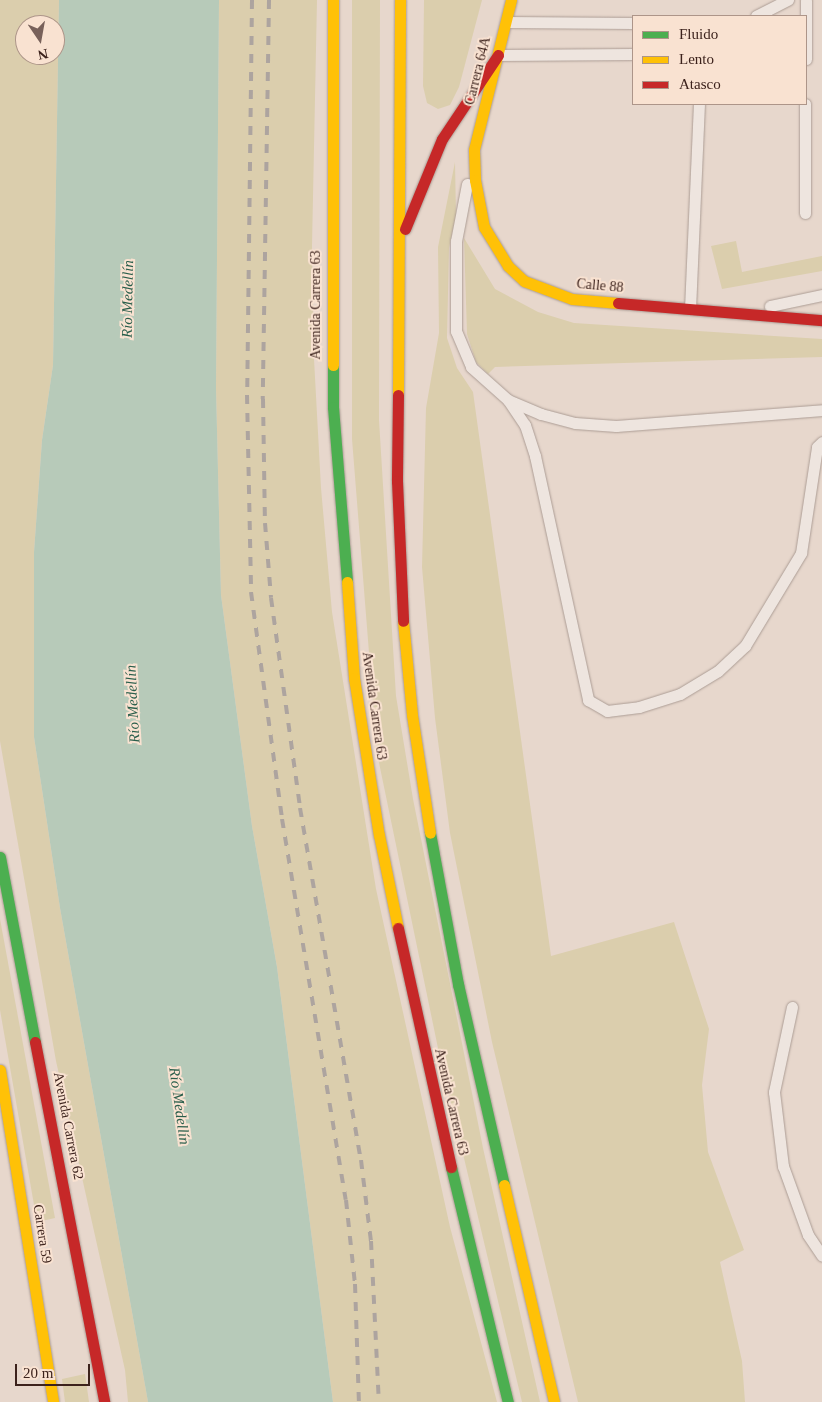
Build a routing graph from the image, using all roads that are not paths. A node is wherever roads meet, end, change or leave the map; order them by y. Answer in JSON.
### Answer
{"nodes":[{"id":1,"x":333,"y":0,"type":"edge"},
{"id":2,"x":400,"y":0,"type":"edge"},
{"id":3,"x":511,"y":0,"type":"edge"},
{"id":4,"x":788,"y":0,"type":"edge"},
{"id":5,"x":806,"y":0,"type":"edge"},
{"id":6,"x":758,"y":15,"type":"edge"},
{"id":7,"x":806,"y":15,"type":"edge"},
{"id":8,"x":506,"y":22,"type":"junction"},
{"id":9,"x":632,"y":23,"type":"edge"},
{"id":10,"x":632,"y":54,"type":"edge"},
{"id":11,"x":498,"y":55,"type":"junction"},
{"id":12,"x":699,"y":105,"type":"edge"},
{"id":13,"x":806,"y":105,"type":"edge"},
{"id":14,"x":474,"y":150,"type":"junction"},
{"id":15,"x":805,"y":214,"type":"dead end"},
{"id":16,"x":398,"y":250,"type":"junction"},
{"id":17,"x":822,"y":295,"type":"edge"},
{"id":18,"x":690,"y":309,"type":"junction"},
{"id":19,"x":736,"y":313,"type":"junction"},
{"id":20,"x":822,"y":320,"type":"edge"},
{"id":21,"x":508,"y":400,"type":"junction"},
{"id":22,"x":822,"y":410,"type":"edge"},
{"id":23,"x":822,"y":442,"type":"edge"},
{"id":24,"x":0,"y":857,"type":"edge"},
{"id":25,"x":792,"y":1007,"type":"dead end"},
{"id":26,"x":0,"y":1070,"type":"edge"},
{"id":27,"x":822,"y":1256,"type":"edge"},
{"id":28,"x":53,"y":1402,"type":"edge"},
{"id":29,"x":104,"y":1402,"type":"edge"},
{"id":30,"x":508,"y":1402,"type":"edge"},
{"id":31,"x":554,"y":1402,"type":"edge"}],
"edges":[{"from":1,"to":30,"type":"main road","name":"Avenida Carrera 63"},
{"from":2,"to":16,"type":"main road"},
{"from":3,"to":8,"type":"main road","name":"Carrera 64A"},
{"from":4,"to":6,"type":"lane"},
{"from":5,"to":7,"type":"lane"},
{"from":8,"to":9,"type":"lane"},
{"from":8,"to":11,"type":"main road","name":"Carrera 64A"},
{"from":10,"to":11,"type":"lane"},
{"from":11,"to":14,"type":"main road","name":"Carrera 64A"},
{"from":11,"to":16,"type":"main road"},
{"from":12,"to":18,"type":"lane"},
{"from":13,"to":15,"type":"lane"},
{"from":14,"to":18,"type":"main road","name":"Calle 88"},
{"from":14,"to":21,"type":"lane"},
{"from":16,"to":31,"type":"main road"},
{"from":17,"to":19,"type":"lane"},
{"from":18,"to":19,"type":"main road","name":"Calle 88"},
{"from":19,"to":20,"type":"main road","name":"Calle 88"},
{"from":21,"to":22,"type":"lane"},
{"from":21,"to":23,"type":"lane"},
{"from":24,"to":29,"type":"main road","name":"Avenida Carrera 62"},
{"from":25,"to":27,"type":"lane"},
{"from":26,"to":28,"type":"main road","name":"Carrera 59"}]}
